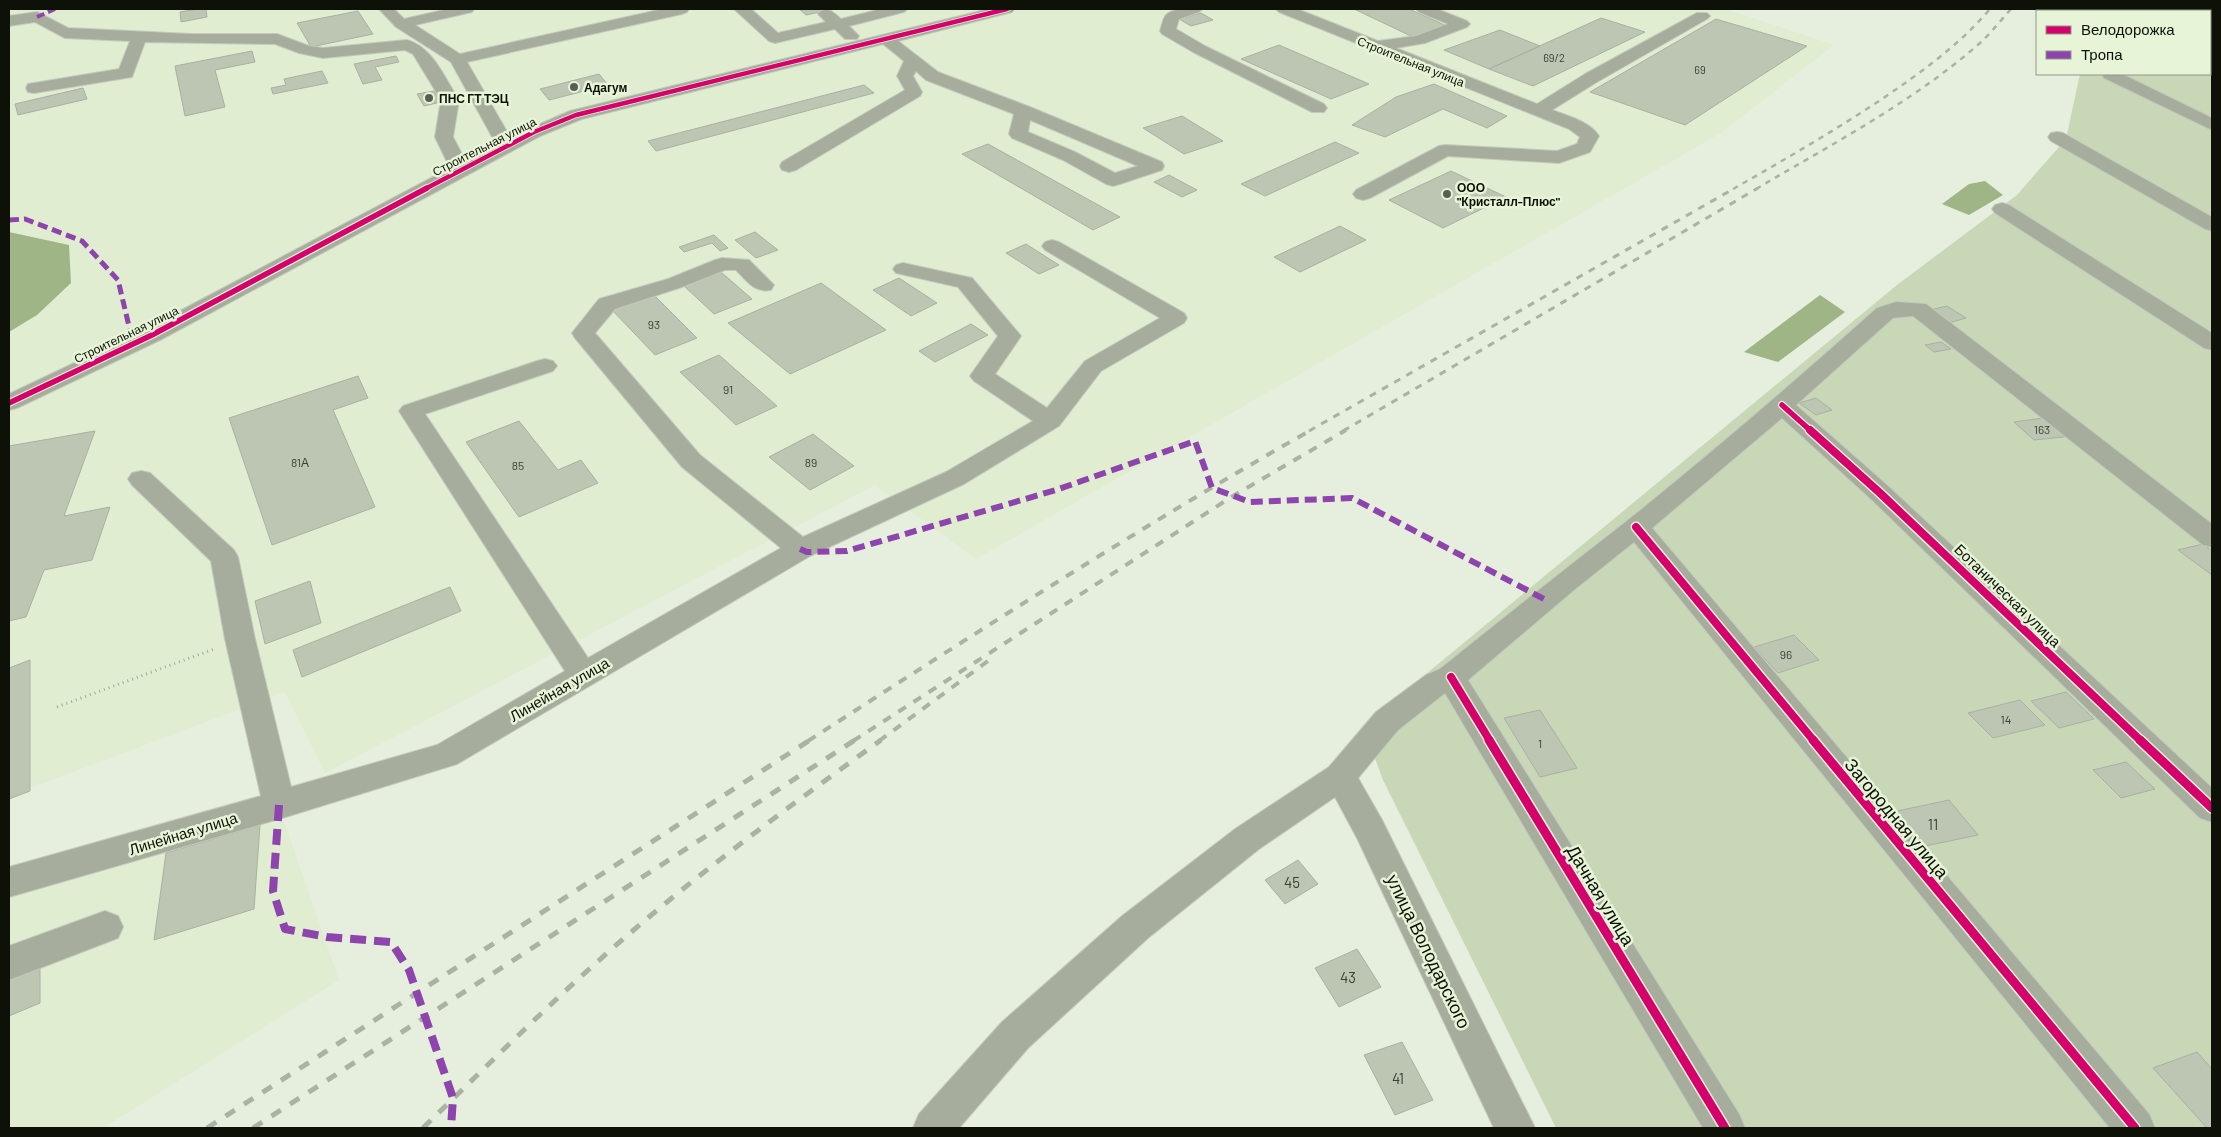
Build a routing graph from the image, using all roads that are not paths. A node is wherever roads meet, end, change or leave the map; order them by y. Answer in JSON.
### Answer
{"nodes":[{"id":1,"x":386,"y":9,"type":"edge"},
{"id":2,"x":468,"y":9,"type":"edge"},
{"id":3,"x":682,"y":9,"type":"edge"},
{"id":4,"x":742,"y":9,"type":"edge"},
{"id":5,"x":899,"y":9,"type":"edge"},
{"id":6,"x":1007,"y":9,"type":"edge"},
{"id":7,"x":1194,"y":9,"type":"edge"},
{"id":8,"x":1284,"y":9,"type":"edge"},
{"id":9,"x":1424,"y":9,"type":"edge"},
{"id":10,"x":1702,"y":16,"type":"dead end"},
{"id":11,"x":832,"y":19,"type":"junction"},
{"id":12,"x":9,"y":21,"type":"edge"},
{"id":13,"x":401,"y":24,"type":"junction"},
{"id":14,"x":139,"y":37,"type":"junction"},
{"id":15,"x":885,"y":38,"type":"junction"},
{"id":16,"x":860,"y":44,"type":"junction"},
{"id":17,"x":1374,"y":46,"type":"junction"},
{"id":18,"x":457,"y":59,"type":"junction"},
{"id":19,"x":912,"y":61,"type":"junction"},
{"id":20,"x":2112,"y":75,"type":"edge"},
{"id":21,"x":34,"y":88,"type":"dead end"},
{"id":22,"x":1318,"y":108,"type":"dead end"},
{"id":23,"x":1024,"y":111,"type":"junction"},
{"id":24,"x":1538,"y":111,"type":"junction"},
{"id":25,"x":2212,"y":125,"type":"edge"},
{"id":26,"x":2057,"y":137,"type":"dead end"},
{"id":27,"x":506,"y":146,"type":"junction"},
{"id":28,"x":789,"y":166,"type":"dead end"},
{"id":29,"x":461,"y":171,"type":"junction"},
{"id":30,"x":1363,"y":194,"type":"dead end"},
{"id":31,"x":2002,"y":209,"type":"dead end"},
{"id":32,"x":2212,"y":224,"type":"edge"},
{"id":33,"x":1052,"y":246,"type":"dead end"},
{"id":34,"x":903,"y":269,"type":"dead end"},
{"id":35,"x":763,"y":285,"type":"dead end"},
{"id":36,"x":2212,"y":343,"type":"edge"},
{"id":37,"x":545,"y":366,"type":"dead end"},
{"id":38,"x":9,"y":403,"type":"edge"},
{"id":39,"x":1782,"y":404,"type":"junction"},
{"id":40,"x":1050,"y":421,"type":"junction"},
{"id":41,"x":141,"y":479,"type":"dead end"},
{"id":42,"x":1636,"y":527,"type":"junction"},
{"id":43,"x":2212,"y":538,"type":"edge"},
{"id":44,"x":800,"y":550,"type":"junction"},
{"id":45,"x":583,"y":675,"type":"junction"},
{"id":46,"x":1451,"y":677,"type":"junction"},
{"id":47,"x":1340,"y":776,"type":"junction"},
{"id":48,"x":279,"y":804,"type":"junction"},
{"id":49,"x":2212,"y":808,"type":"edge"},
{"id":50,"x":9,"y":882,"type":"edge"},
{"id":51,"x":106,"y":927,"type":"dead end"},
{"id":52,"x":9,"y":963,"type":"edge"},
{"id":53,"x":933,"y":1128,"type":"edge"},
{"id":54,"x":1515,"y":1128,"type":"edge"},
{"id":55,"x":1724,"y":1128,"type":"edge"},
{"id":56,"x":2135,"y":1128,"type":"edge"}],
"edges":[{"from":1,"to":13,"type":"street"},
{"from":2,"to":13,"type":"street"},
{"from":3,"to":18,"type":"street"},
{"from":4,"to":11,"type":"street"},
{"from":5,"to":11,"type":"street"},
{"from":6,"to":15,"type":"street","name":"Строительная улица"},
{"from":7,"to":22,"type":"street"},
{"from":8,"to":17,"type":"street","name":"Строительная улица"},
{"from":9,"to":17,"type":"street"},
{"from":10,"to":24,"type":"street"},
{"from":11,"to":16,"type":"street"},
{"from":12,"to":14,"type":"street"},
{"from":13,"to":18,"type":"street"},
{"from":14,"to":21,"type":"street"},
{"from":14,"to":29,"type":"street"},
{"from":15,"to":16,"type":"street","name":"Строительная улица"},
{"from":15,"to":19,"type":"street"},
{"from":16,"to":27,"type":"street","name":"Строительная улица"},
{"from":17,"to":24,"type":"street","name":"Строительная улица"},
{"from":18,"to":27,"type":"street"},
{"from":19,"to":23,"type":"street"},
{"from":19,"to":28,"type":"street"},
{"from":20,"to":25,"type":"street"},
{"from":23,"to":23,"type":"street"},
{"from":24,"to":30,"type":"street","name":"Строительная улица"},
{"from":26,"to":32,"type":"street"},
{"from":27,"to":29,"type":"street","name":"Строительная улица"},
{"from":29,"to":38,"type":"street","name":"Строительная улица"},
{"from":31,"to":36,"type":"street"},
{"from":33,"to":40,"type":"street"},
{"from":34,"to":40,"type":"street"},
{"from":35,"to":44,"type":"street"},
{"from":37,"to":45,"type":"street"},
{"from":39,"to":42,"type":"street"},
{"from":39,"to":43,"type":"street"},
{"from":39,"to":49,"type":"street","name":"Ботаническая улица"},
{"from":40,"to":44,"type":"street","name":"Линейная улица"},
{"from":41,"to":48,"type":"street"},
{"from":42,"to":46,"type":"street"},
{"from":42,"to":56,"type":"street","name":"Загородная улица"},
{"from":44,"to":45,"type":"street","name":"Линейная улица"},
{"from":45,"to":48,"type":"street","name":"Линейная улица"},
{"from":46,"to":47,"type":"street"},
{"from":46,"to":55,"type":"street","name":"Дачная улица"},
{"from":47,"to":53,"type":"street"},
{"from":47,"to":54,"type":"street","name":"улица Володарского"},
{"from":48,"to":50,"type":"street","name":"Линейная улица"},
{"from":51,"to":52,"type":"street"}]}
